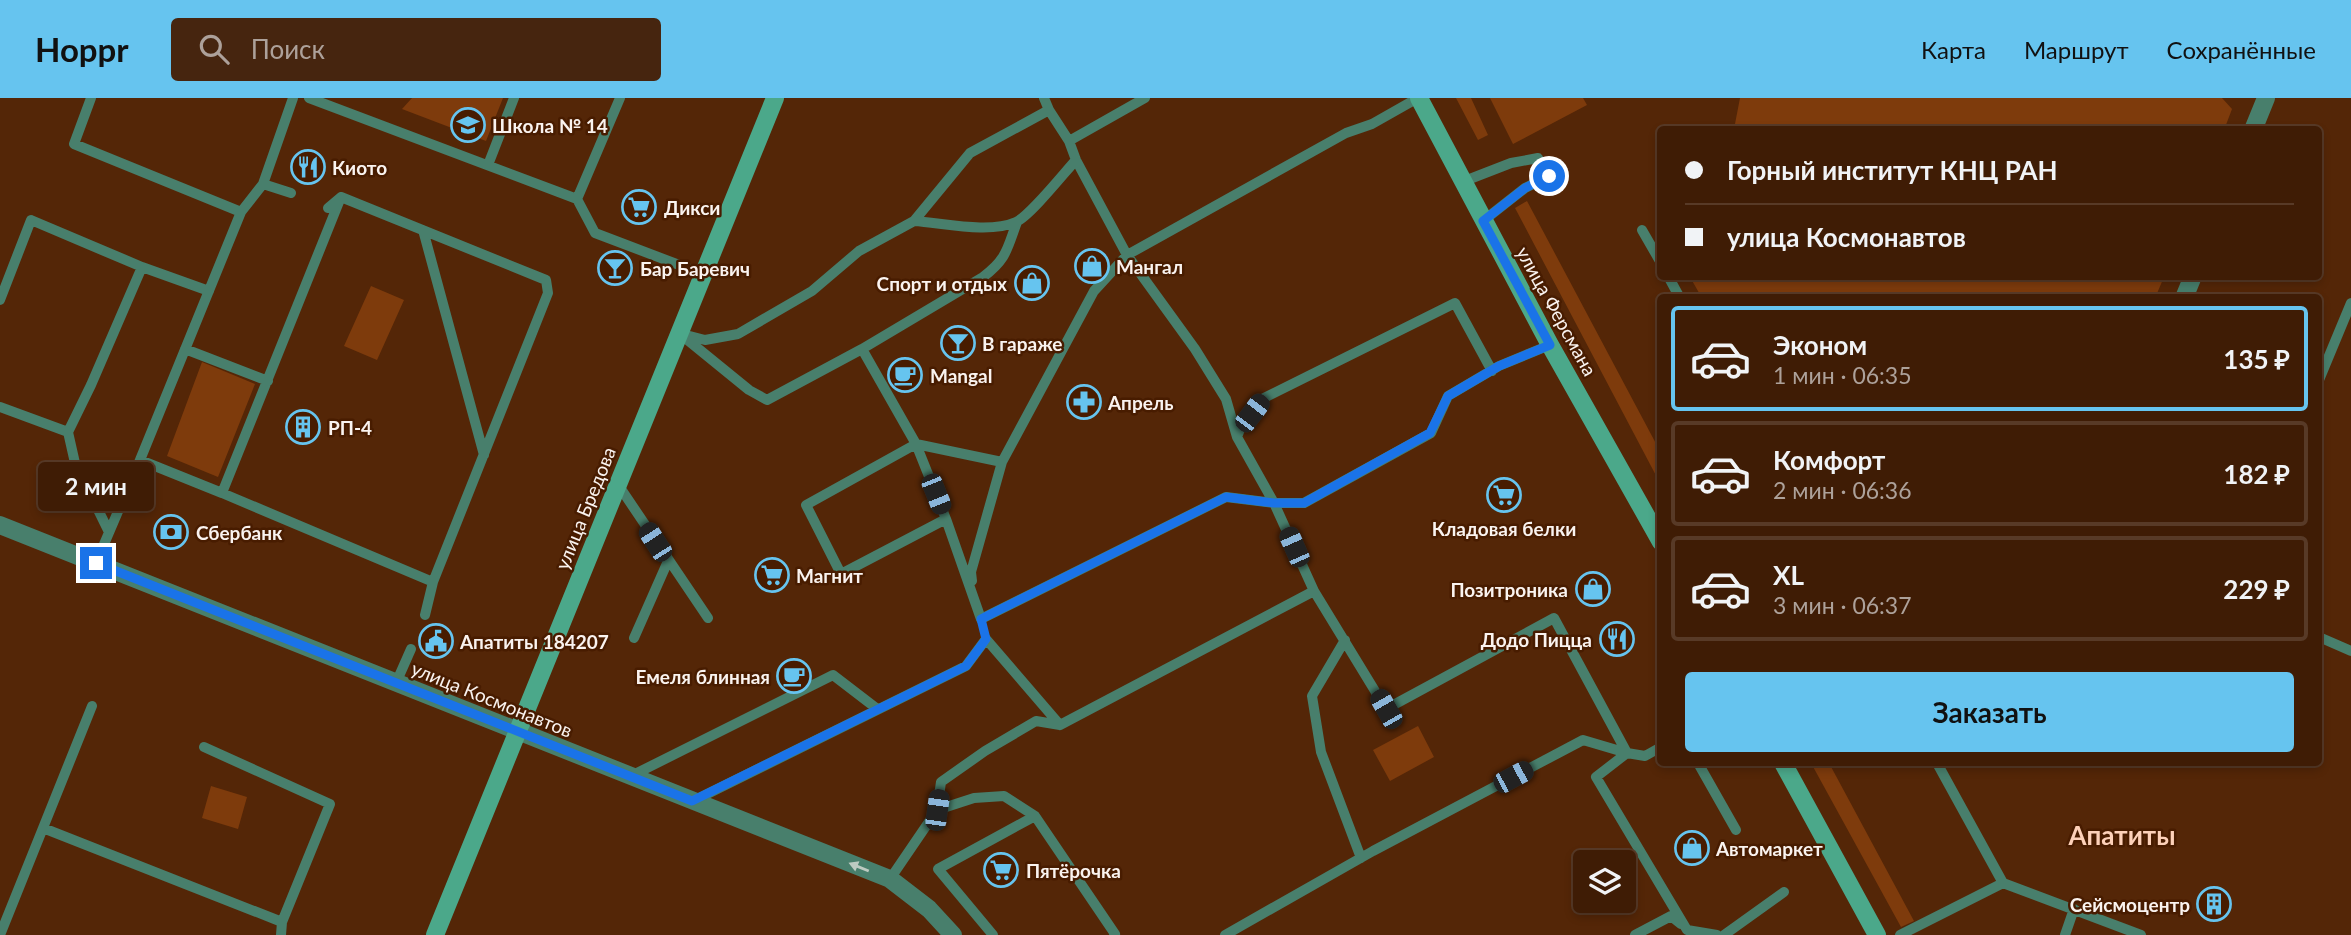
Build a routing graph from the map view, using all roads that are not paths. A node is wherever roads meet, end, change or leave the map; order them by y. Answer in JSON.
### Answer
{"nodes":[{"id":1,"x":92,"y":98,"type":"edge"},
{"id":2,"x":293,"y":98,"type":"edge"},
{"id":3,"x":309,"y":98,"type":"edge"},
{"id":4,"x":514,"y":98,"type":"edge"},
{"id":5,"x":620,"y":98,"type":"edge"},
{"id":6,"x":775,"y":98,"type":"edge"},
{"id":7,"x":1044,"y":98,"type":"edge"},
{"id":8,"x":1145,"y":98,"type":"edge"},
{"id":9,"x":1419,"y":98,"type":"edge"},
{"id":10,"x":2266,"y":98,"type":"edge"},
{"id":11,"x":1049,"y":110,"type":"junction"},
{"id":12,"x":2255,"y":126,"type":"edge"},
{"id":13,"x":1069,"y":141,"type":"junction"},
{"id":14,"x":1076,"y":160,"type":"junction"},
{"id":15,"x":488,"y":165,"type":"junction"},
{"id":16,"x":1462,"y":182,"type":"junction"},
{"id":17,"x":263,"y":184,"type":"junction"},
{"id":18,"x":291,"y":193,"type":"dead end"},
{"id":19,"x":341,"y":197,"type":"junction"},
{"id":20,"x":577,"y":199,"type":"junction"},
{"id":21,"x":328,"y":208,"type":"dead end"},
{"id":22,"x":241,"y":212,"type":"junction"},
{"id":23,"x":914,"y":221,"type":"junction"},
{"id":24,"x":1483,"y":221,"type":"junction"},
{"id":25,"x":1017,"y":222,"type":"junction"},
{"id":26,"x":423,"y":230,"type":"junction"},
{"id":27,"x":1642,"y":230,"type":"dead end"},
{"id":28,"x":1127,"y":255,"type":"junction"},
{"id":29,"x":1657,"y":256,"type":"edge"},
{"id":30,"x":142,"y":267,"type":"junction"},
{"id":31,"x":703,"y":274,"type":"junction"},
{"id":32,"x":209,"y":291,"type":"junction"},
{"id":33,"x":0,"y":300,"type":"edge"},
{"id":34,"x":2351,"y":303,"type":"edge"},
{"id":35,"x":679,"y":333,"type":"junction"},
{"id":36,"x":1550,"y":345,"type":"junction"},
{"id":37,"x":185,"y":349,"type":"junction"},
{"id":38,"x":862,"y":349,"type":"junction"},
{"id":39,"x":1492,"y":371,"type":"junction"},
{"id":40,"x":2322,"y":373,"type":"edge"},
{"id":41,"x":268,"y":381,"type":"junction"},
{"id":42,"x":0,"y":407,"type":"edge"},
{"id":43,"x":68,"y":432,"type":"junction"},
{"id":44,"x":1237,"y":437,"type":"junction"},
{"id":45,"x":916,"y":444,"type":"junction"},
{"id":46,"x":484,"y":455,"type":"junction"},
{"id":47,"x":140,"y":460,"type":"junction"},
{"id":48,"x":1002,"y":462,"type":"junction"},
{"id":49,"x":617,"y":484,"type":"junction"},
{"id":50,"x":222,"y":493,"type":"junction"},
{"id":51,"x":1274,"y":503,"type":"junction"},
{"id":52,"x":946,"y":519,"type":"junction"},
{"id":53,"x":0,"y":525,"type":"edge"},
{"id":54,"x":109,"y":532,"type":"junction"},
{"id":55,"x":1657,"y":535,"type":"edge"},
{"id":56,"x":668,"y":561,"type":"junction"},
{"id":57,"x":96,"y":563,"type":"junction"},
{"id":58,"x":433,"y":582,"type":"junction"},
{"id":59,"x":1314,"y":591,"type":"junction"},
{"id":60,"x":425,"y":615,"type":"dead end"},
{"id":61,"x":708,"y":618,"type":"dead end"},
{"id":62,"x":981,"y":619,"type":"junction"},
{"id":63,"x":634,"y":638,"type":"dead end"},
{"id":64,"x":2322,"y":638,"type":"edge"},
{"id":65,"x":986,"y":639,"type":"junction"},
{"id":66,"x":1345,"y":640,"type":"junction"},
{"id":67,"x":411,"y":649,"type":"dead end"},
{"id":68,"x":2351,"y":651,"type":"edge"},
{"id":69,"x":396,"y":682,"type":"junction"},
{"id":70,"x":92,"y":706,"type":"dead end"},
{"id":71,"x":876,"y":708,"type":"junction"},
{"id":72,"x":1060,"y":725,"type":"junction"},
{"id":73,"x":517,"y":731,"type":"junction"},
{"id":74,"x":204,"y":747,"type":"dead end"},
{"id":75,"x":1657,"y":749,"type":"edge"},
{"id":76,"x":1627,"y":753,"type":"junction"},
{"id":77,"x":1700,"y":766,"type":"edge"},
{"id":78,"x":1785,"y":766,"type":"edge"},
{"id":79,"x":1939,"y":766,"type":"edge"},
{"id":80,"x":630,"y":776,"type":"junction"},
{"id":81,"x":692,"y":801,"type":"junction"},
{"id":82,"x":937,"y":810,"type":"junction"},
{"id":83,"x":1035,"y":816,"type":"junction"},
{"id":84,"x":43,"y":828,"type":"junction"},
{"id":85,"x":1736,"y":830,"type":"dead end"},
{"id":86,"x":1361,"y":858,"type":"junction"},
{"id":87,"x":890,"y":879,"type":"junction"},
{"id":88,"x":2003,"y":883,"type":"junction"},
{"id":89,"x":1784,"y":892,"type":"dead end"},
{"id":90,"x":2074,"y":909,"type":"junction"},
{"id":91,"x":282,"y":922,"type":"junction"},
{"id":92,"x":1688,"y":932,"type":"edge"},
{"id":93,"x":990,"y":934,"type":"edge"},
{"id":94,"x":0,"y":935,"type":"edge"},
{"id":95,"x":281,"y":935,"type":"edge"},
{"id":96,"x":435,"y":935,"type":"edge"},
{"id":97,"x":953,"y":935,"type":"edge"},
{"id":98,"x":1114,"y":935,"type":"edge"},
{"id":99,"x":1225,"y":935,"type":"edge"},
{"id":100,"x":1635,"y":935,"type":"edge"},
{"id":101,"x":1717,"y":935,"type":"edge"},
{"id":102,"x":1724,"y":935,"type":"edge"},
{"id":103,"x":1877,"y":935,"type":"edge"},
{"id":104,"x":1900,"y":935,"type":"edge"},
{"id":105,"x":2065,"y":935,"type":"edge"},
{"id":106,"x":2141,"y":935,"type":"edge"}],
"edges":[{"from":1,"to":22,"type":"lane"},
{"from":2,"to":17,"type":"lane"},
{"from":3,"to":15,"type":"lane"},
{"from":4,"to":15,"type":"lane"},
{"from":5,"to":20,"type":"lane"},
{"from":6,"to":31,"type":"street","name":"улица Бредова"},
{"from":7,"to":11,"type":"lane"},
{"from":8,"to":13,"type":"lane"},
{"from":9,"to":16,"type":"street","name":"улица Ферсмана"},
{"from":9,"to":28,"type":"lane"},
{"from":10,"to":12,"type":"street"},
{"from":11,"to":13,"type":"lane"},
{"from":11,"to":23,"type":"lane"},
{"from":13,"to":14,"type":"lane"},
{"from":14,"to":25,"type":"lane"},
{"from":14,"to":28,"type":"lane"},
{"from":15,"to":20,"type":"lane"},
{"from":16,"to":24,"type":"street","name":"улица Ферсмана"},
{"from":16,"to":24,"type":"lane"},
{"from":17,"to":18,"type":"lane"},
{"from":17,"to":22,"type":"lane"},
{"from":19,"to":21,"type":"lane"},
{"from":19,"to":26,"type":"lane"},
{"from":19,"to":41,"type":"lane"},
{"from":20,"to":31,"type":"lane"},
{"from":22,"to":32,"type":"lane"},
{"from":23,"to":25,"type":"lane"},
{"from":23,"to":35,"type":"lane"},
{"from":24,"to":36,"type":"street","name":"улица Ферсмана"},
{"from":25,"to":38,"type":"lane"},
{"from":26,"to":46,"type":"lane"},
{"from":26,"to":46,"type":"lane"},
{"from":27,"to":29,"type":"lane"},
{"from":28,"to":44,"type":"lane"},
{"from":28,"to":48,"type":"lane"},
{"from":30,"to":32,"type":"lane"},
{"from":30,"to":33,"type":"lane"},
{"from":30,"to":43,"type":"lane"},
{"from":31,"to":35,"type":"street","name":"улица Бредова"},
{"from":32,"to":37,"type":"lane"},
{"from":34,"to":40,"type":"lane"},
{"from":35,"to":38,"type":"lane"},
{"from":35,"to":49,"type":"street","name":"улица Бредова"},
{"from":36,"to":39,"type":"lane"},
{"from":36,"to":55,"type":"street","name":"улица Ферсмана"},
{"from":37,"to":41,"type":"lane"},
{"from":37,"to":47,"type":"lane"},
{"from":38,"to":45,"type":"lane"},
{"from":39,"to":44,"type":"lane"},
{"from":39,"to":51,"type":"lane"},
{"from":41,"to":50,"type":"lane"},
{"from":42,"to":43,"type":"lane"},
{"from":43,"to":54,"type":"lane"},
{"from":44,"to":51,"type":"lane"},
{"from":45,"to":48,"type":"lane"},
{"from":45,"to":52,"type":"lane"},
{"from":45,"to":52,"type":"lane"},
{"from":46,"to":58,"type":"lane"},
{"from":47,"to":50,"type":"lane"},
{"from":47,"to":54,"type":"lane"},
{"from":48,"to":62,"type":"lane"},
{"from":49,"to":56,"type":"lane"},
{"from":49,"to":73,"type":"street","name":"улица Бредова"},
{"from":50,"to":58,"type":"lane"},
{"from":51,"to":59,"type":"lane"},
{"from":51,"to":62,"type":"lane"},
{"from":52,"to":62,"type":"lane"},
{"from":53,"to":57,"type":"street","name":"улица Космонавтов"},
{"from":54,"to":57,"type":"lane"},
{"from":56,"to":61,"type":"lane"},
{"from":56,"to":63,"type":"lane"},
{"from":57,"to":69,"type":"street","name":"улица Космонавтов"},
{"from":58,"to":60,"type":"lane"},
{"from":59,"to":66,"type":"lane"},
{"from":59,"to":72,"type":"lane"},
{"from":62,"to":65,"type":"lane"},
{"from":64,"to":68,"type":"lane"},
{"from":65,"to":71,"type":"lane"},
{"from":65,"to":72,"type":"lane"},
{"from":66,"to":76,"type":"lane"},
{"from":66,"to":86,"type":"lane"},
{"from":67,"to":69,"type":"lane"},
{"from":69,"to":73,"type":"street","name":"улица Космонавтов"},
{"from":70,"to":84,"type":"lane"},
{"from":71,"to":80,"type":"lane"},
{"from":71,"to":81,"type":"lane"},
{"from":72,"to":82,"type":"lane"},
{"from":73,"to":80,"type":"street","name":"улица Космонавтов"},
{"from":73,"to":96,"type":"street","name":"улица Бредова"},
{"from":74,"to":91,"type":"lane"},
{"from":75,"to":76,"type":"lane"},
{"from":76,"to":86,"type":"lane"},
{"from":76,"to":92,"type":"lane"},
{"from":77,"to":85,"type":"lane"},
{"from":78,"to":103,"type":"street"},
{"from":79,"to":88,"type":"lane"},
{"from":80,"to":81,"type":"street","name":"улица Космонавтов"},
{"from":87,"to":81,"type":"street","name":"улица Космонавтов","one_way":true},
{"from":82,"to":83,"type":"lane"},
{"from":82,"to":87,"type":"lane"},
{"from":83,"to":93,"type":"lane"},
{"from":83,"to":98,"type":"lane"},
{"from":84,"to":91,"type":"lane"},
{"from":84,"to":94,"type":"lane"},
{"from":86,"to":99,"type":"lane"},
{"from":87,"to":97,"type":"street","name":"улица Космонавтов"},
{"from":88,"to":90,"type":"lane"},
{"from":88,"to":104,"type":"lane"},
{"from":89,"to":102,"type":"lane"},
{"from":90,"to":105,"type":"lane"},
{"from":90,"to":106,"type":"lane"},
{"from":91,"to":95,"type":"lane"},
{"from":92,"to":100,"type":"lane"},
{"from":92,"to":101,"type":"lane"}]}
